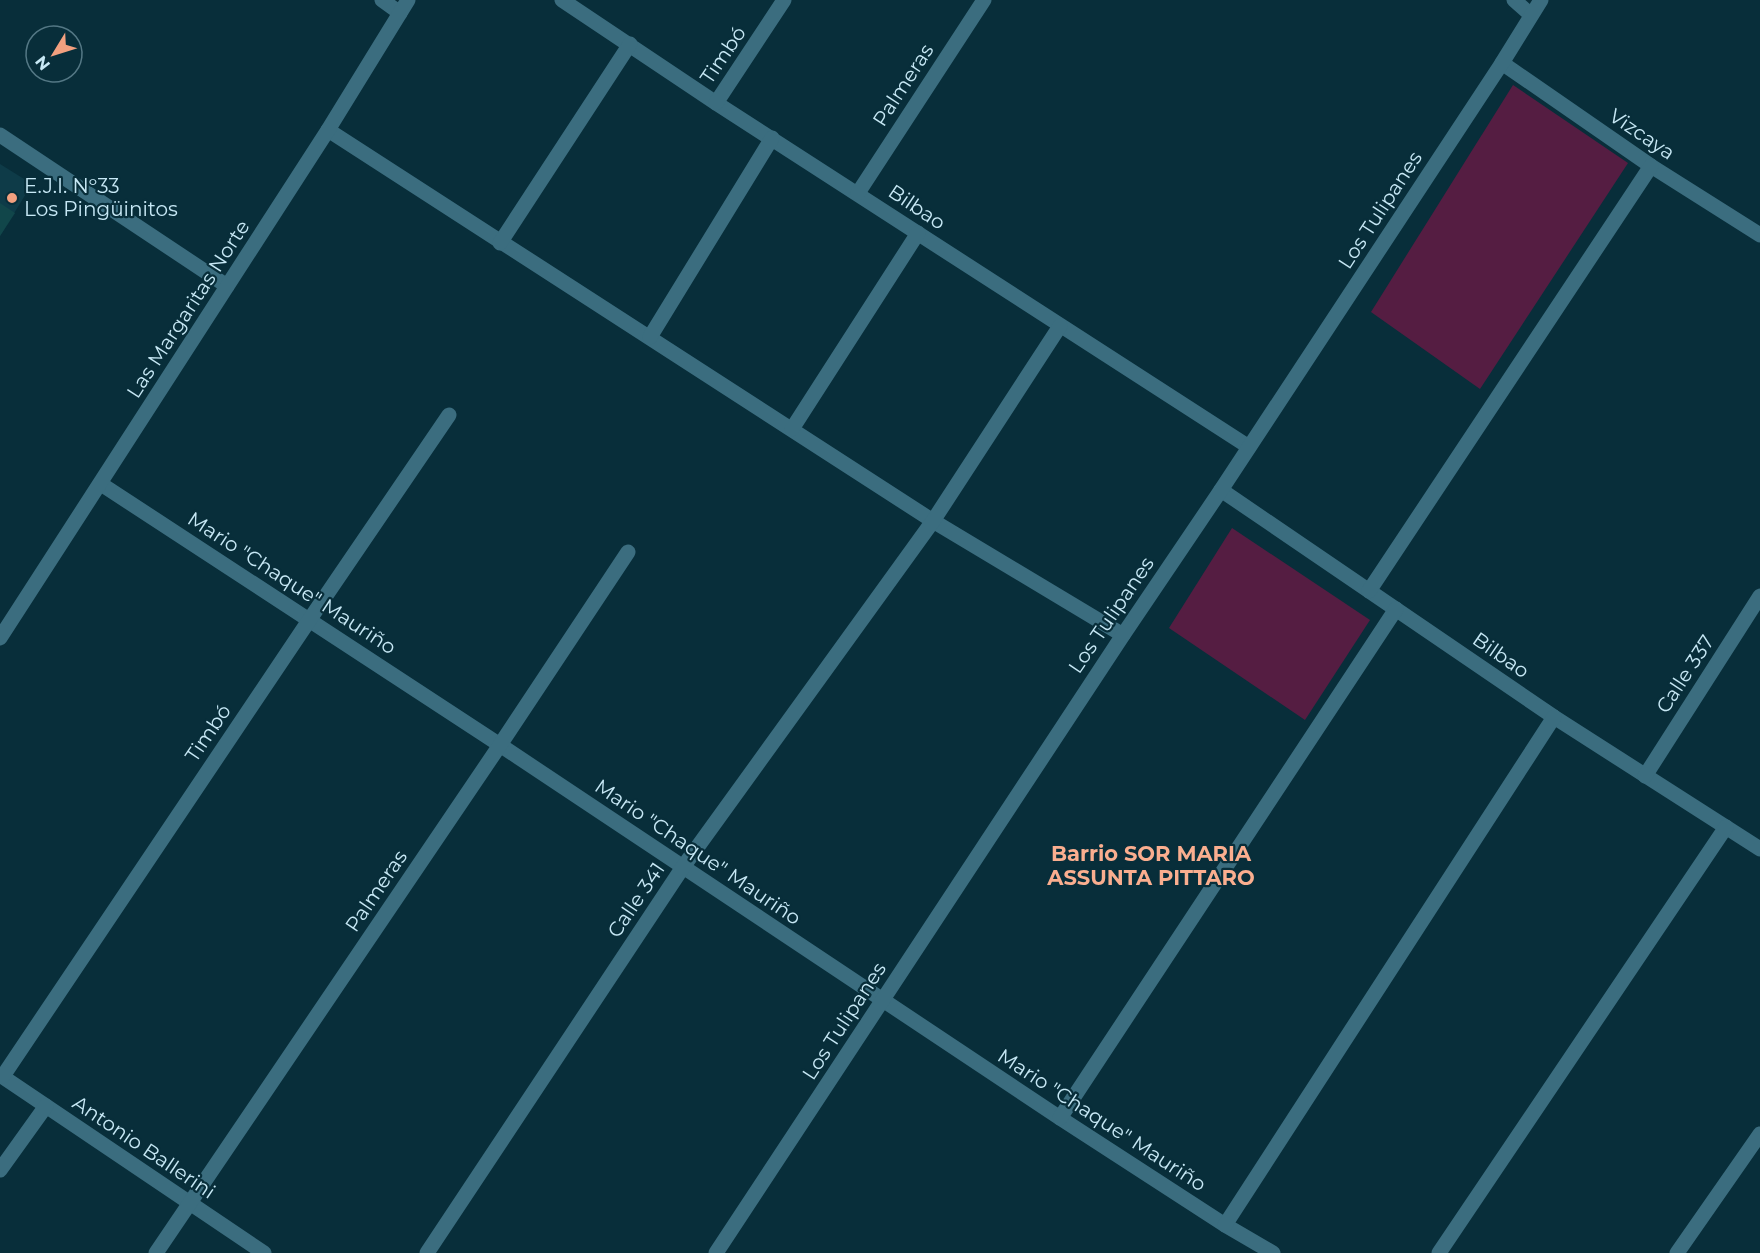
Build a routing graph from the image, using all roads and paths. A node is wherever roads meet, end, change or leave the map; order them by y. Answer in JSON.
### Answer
{"nodes":[{"id":1,"x":382,"y":0,"type":"edge"},
{"id":2,"x":562,"y":0,"type":"edge"},
{"id":3,"x":784,"y":0,"type":"edge"},
{"id":4,"x":984,"y":0,"type":"edge"},
{"id":5,"x":1514,"y":0,"type":"edge"},
{"id":6,"x":1541,"y":0,"type":"edge"},
{"id":7,"x":404,"y":6,"type":"edge"},
{"id":8,"x":1531,"y":15,"type":"junction"},
{"id":9,"x":630,"y":44,"type":"junction"},
{"id":10,"x":1502,"y":63,"type":"junction"},
{"id":11,"x":716,"y":103,"type":"junction"},
{"id":12,"x":328,"y":130,"type":"junction"},
{"id":13,"x":0,"y":135,"type":"edge"},
{"id":14,"x":772,"y":138,"type":"junction"},
{"id":15,"x":1651,"y":166,"type":"junction"},
{"id":16,"x":858,"y":193,"type":"junction"},
{"id":17,"x":918,"y":233,"type":"junction"},
{"id":18,"x":1760,"y":235,"type":"edge"},
{"id":19,"x":500,"y":243,"type":"junction"},
{"id":20,"x":228,"y":286,"type":"junction"},
{"id":21,"x":1060,"y":326,"type":"junction"},
{"id":22,"x":650,"y":338,"type":"junction"},
{"id":23,"x":449,"y":415,"type":"dead end"},
{"id":24,"x":792,"y":429,"type":"junction"},
{"id":25,"x":1250,"y":447,"type":"junction"},
{"id":26,"x":101,"y":483,"type":"junction"},
{"id":27,"x":1221,"y":490,"type":"junction"},
{"id":28,"x":933,"y":521,"type":"junction"},
{"id":29,"x":628,"y":552,"type":"dead end"},
{"id":30,"x":1370,"y":591,"type":"junction"},
{"id":31,"x":1760,"y":596,"type":"edge"},
{"id":32,"x":1396,"y":609,"type":"junction"},
{"id":33,"x":310,"y":619,"type":"junction"},
{"id":34,"x":1123,"y":635,"type":"junction"},
{"id":35,"x":0,"y":638,"type":"edge"},
{"id":36,"x":1554,"y":717,"type":"junction"},
{"id":37,"x":500,"y":745,"type":"junction"},
{"id":38,"x":1645,"y":776,"type":"junction"},
{"id":39,"x":1726,"y":827,"type":"junction"},
{"id":40,"x":1760,"y":849,"type":"edge"},
{"id":41,"x":683,"y":867,"type":"junction"},
{"id":42,"x":882,"y":1001,"type":"junction"},
{"id":43,"x":1,"y":1076,"type":"edge"},
{"id":44,"x":46,"y":1106,"type":"junction"},
{"id":45,"x":1060,"y":1118,"type":"junction"},
{"id":46,"x":1760,"y":1134,"type":"edge"},
{"id":47,"x":0,"y":1170,"type":"edge"},
{"id":48,"x":189,"y":1204,"type":"junction"},
{"id":49,"x":1225,"y":1225,"type":"junction"},
{"id":50,"x":1254,"y":1248,"type":"edge"},
{"id":51,"x":156,"y":1253,"type":"edge"},
{"id":52,"x":264,"y":1253,"type":"edge"},
{"id":53,"x":427,"y":1253,"type":"edge"},
{"id":54,"x":716,"y":1253,"type":"edge"},
{"id":55,"x":1273,"y":1253,"type":"edge"},
{"id":56,"x":1439,"y":1253,"type":"edge"},
{"id":57,"x":1677,"y":1253,"type":"edge"}],
"edges":[{"from":1,"to":7,"type":"street"},
{"from":2,"to":9,"type":"street","name":"Bilbao"},
{"from":3,"to":11,"type":"street","name":"Timbó"},
{"from":4,"to":16,"type":"street","name":"Palmeras"},
{"from":5,"to":8,"type":"street"},
{"from":6,"to":8,"type":"street","name":"Los Tulipanes"},
{"from":7,"to":12,"type":"street","name":"Las Margaritas Norte"},
{"from":8,"to":10,"type":"street","name":"Los Tulipanes"},
{"from":9,"to":11,"type":"street","name":"Bilbao"},
{"from":9,"to":19,"type":"street"},
{"from":10,"to":15,"type":"street","name":"Vizcaya"},
{"from":10,"to":25,"type":"street","name":"Los Tulipanes"},
{"from":11,"to":14,"type":"street","name":"Bilbao"},
{"from":12,"to":19,"type":"street"},
{"from":12,"to":20,"type":"street","name":"Las Margaritas Norte"},
{"from":13,"to":20,"type":"street"},
{"from":14,"to":16,"type":"street","name":"Bilbao"},
{"from":14,"to":22,"type":"street"},
{"from":15,"to":18,"type":"street","name":"Vizcaya"},
{"from":15,"to":30,"type":"street"},
{"from":16,"to":17,"type":"street","name":"Bilbao"},
{"from":17,"to":21,"type":"street","name":"Bilbao"},
{"from":17,"to":24,"type":"street"},
{"from":19,"to":22,"type":"street"},
{"from":20,"to":26,"type":"street","name":"Las Margaritas Norte"},
{"from":21,"to":25,"type":"street","name":"Bilbao"},
{"from":21,"to":28,"type":"street","name":"Calle 341"},
{"from":22,"to":24,"type":"street"},
{"from":23,"to":33,"type":"street","name":"Timbó"},
{"from":24,"to":28,"type":"street"},
{"from":25,"to":27,"type":"street","name":"Los Tulipanes"},
{"from":26,"to":33,"type":"street","name":"Mario \"Chaque\" Mauriño"},
{"from":26,"to":35,"type":"street","name":"Las Margaritas Norte"},
{"from":27,"to":30,"type":"street","name":"Bilbao"},
{"from":27,"to":34,"type":"street","name":"Los Tulipanes"},
{"from":28,"to":34,"type":"street"},
{"from":28,"to":41,"type":"street","name":"Calle 341"},
{"from":29,"to":37,"type":"street","name":"Palmeras"},
{"from":30,"to":32,"type":"street","name":"Bilbao"},
{"from":31,"to":38,"type":"street","name":"Calle 337"},
{"from":32,"to":36,"type":"street","name":"Bilbao"},
{"from":32,"to":45,"type":"street"},
{"from":33,"to":37,"type":"street","name":"Mario \"Chaque\" Mauriño"},
{"from":33,"to":43,"type":"street","name":"Timbó"},
{"from":34,"to":42,"type":"street","name":"Los Tulipanes"},
{"from":36,"to":38,"type":"street","name":"Bilbao"},
{"from":36,"to":49,"type":"street"},
{"from":37,"to":41,"type":"street","name":"Mario \"Chaque\" Mauriño"},
{"from":37,"to":48,"type":"street","name":"Palmeras"},
{"from":38,"to":39,"type":"street","name":"Bilbao"},
{"from":39,"to":40,"type":"street","name":"Bilbao"},
{"from":39,"to":56,"type":"street"},
{"from":41,"to":42,"type":"street","name":"Mario \"Chaque\" Mauriño"},
{"from":41,"to":53,"type":"street","name":"Calle 341"},
{"from":42,"to":45,"type":"street","name":"Mario \"Chaque\" Mauriño"},
{"from":42,"to":54,"type":"street","name":"Los Tulipanes"},
{"from":43,"to":44,"type":"street","name":"Antonio Ballerini"},
{"from":44,"to":47,"type":"street"},
{"from":44,"to":48,"type":"street","name":"Antonio Ballerini"},
{"from":45,"to":49,"type":"street","name":"Mario \"Chaque\" Mauriño"},
{"from":46,"to":57,"type":"street"},
{"from":48,"to":51,"type":"street","name":"Palmeras"},
{"from":48,"to":52,"type":"street","name":"Antonio Ballerini"},
{"from":49,"to":50,"type":"street","name":"Mario \"Chaque\" Mauriño"},
{"from":50,"to":55,"type":"street","name":"Mario \"Chaque\" Mauriño"}]}
